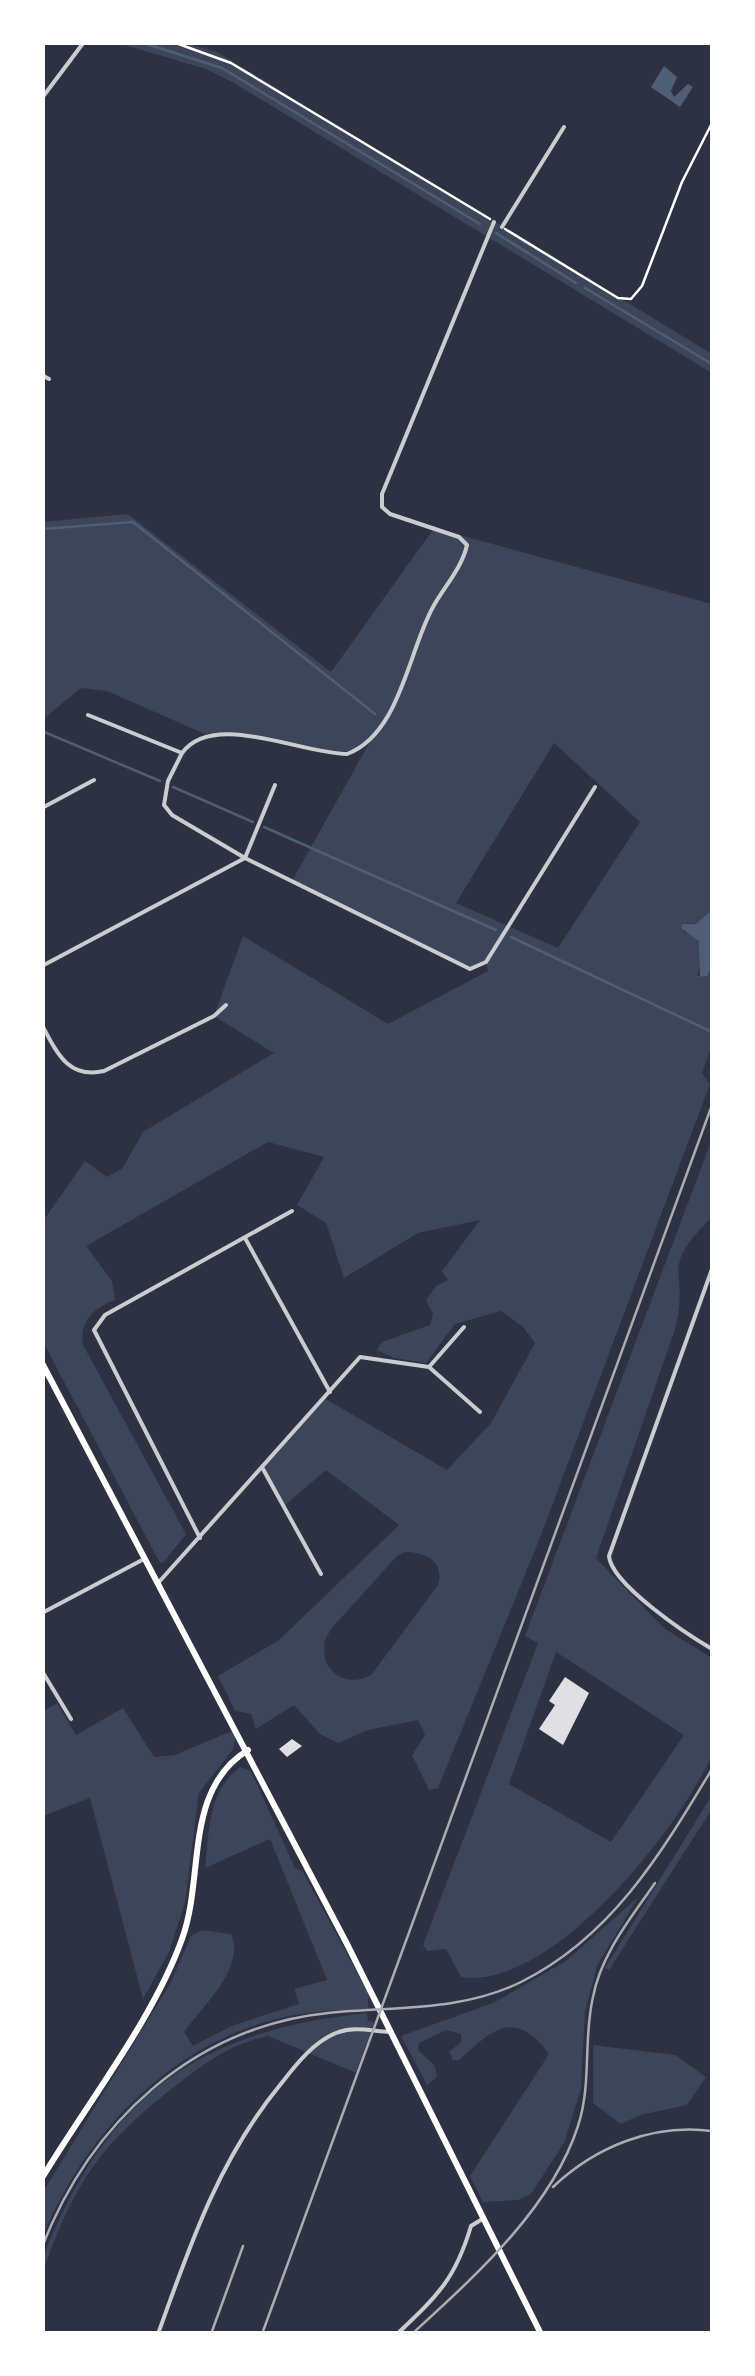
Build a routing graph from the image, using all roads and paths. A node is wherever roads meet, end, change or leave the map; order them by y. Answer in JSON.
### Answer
{"nodes":[{"id":1,"x":84,"y":42,"type":"edge"},
{"id":2,"x":174,"y":42,"type":"edge"},
{"id":3,"x":42,"y":98,"type":"edge"},
{"id":4,"x":712,"y":123,"type":"edge"},
{"id":5,"x":564,"y":127,"type":"dead end"},
{"id":6,"x":494,"y":222,"type":"joint"},
{"id":7,"x":502,"y":227,"type":"joint"},
{"id":8,"x":42,"y":375,"type":"edge"},
{"id":9,"x":49,"y":380,"type":"dead end"},
{"id":10,"x":88,"y":715,"type":"dead end"},
{"id":11,"x":182,"y":752,"type":"junction"},
{"id":12,"x":94,"y":780,"type":"dead end"},
{"id":13,"x":275,"y":785,"type":"dead end"},
{"id":14,"x":595,"y":787,"type":"dead end"},
{"id":15,"x":42,"y":808,"type":"edge"},
{"id":16,"x":245,"y":858,"type":"junction"},
{"id":17,"x":42,"y":966,"type":"edge"},
{"id":18,"x":226,"y":1005,"type":"dead end"},
{"id":19,"x":42,"y":1024,"type":"edge"},
{"id":20,"x":292,"y":1212,"type":"dead end"},
{"id":21,"x":245,"y":1237,"type":"junction"},
{"id":22,"x":712,"y":1268,"type":"edge"},
{"id":23,"x":464,"y":1327,"type":"dead end"},
{"id":24,"x":43,"y":1364,"type":"edge"},
{"id":25,"x":429,"y":1367,"type":"junction"},
{"id":26,"x":330,"y":1392,"type":"junction"},
{"id":27,"x":480,"y":1412,"type":"dead end"},
{"id":28,"x":262,"y":1467,"type":"junction"},
{"id":29,"x":200,"y":1538,"type":"junction"},
{"id":30,"x":146,"y":1558,"type":"junction"},
{"id":31,"x":321,"y":1574,"type":"dead end"},
{"id":32,"x":159,"y":1582,"type":"junction"},
{"id":33,"x":42,"y":1614,"type":"edge"},
{"id":34,"x":712,"y":1649,"type":"edge"},
{"id":35,"x":42,"y":1672,"type":"edge"},
{"id":36,"x":71,"y":1719,"type":"dead end"},
{"id":37,"x":248,"y":1750,"type":"junction"},
{"id":38,"x":391,"y":2031,"type":"junction"},
{"id":39,"x":42,"y":2178,"type":"edge"},
{"id":40,"x":484,"y":2218,"type":"junction"},
{"id":41,"x":158,"y":2334,"type":"edge"},
{"id":42,"x":397,"y":2334,"type":"edge"},
{"id":43,"x":540,"y":2334,"type":"edge"}],
"edges":[{"from":1,"to":3,"type":"street"},
{"from":2,"to":6,"type":"path"},
{"from":4,"to":7,"type":"path"},
{"from":5,"to":7,"type":"street"},
{"from":6,"to":11,"type":"street"},
{"from":8,"to":9,"type":"street"},
{"from":10,"to":11,"type":"street"},
{"from":11,"to":16,"type":"street"},
{"from":12,"to":15,"type":"street"},
{"from":13,"to":16,"type":"street"},
{"from":14,"to":16,"type":"street"},
{"from":16,"to":17,"type":"street"},
{"from":18,"to":19,"type":"street"},
{"from":20,"to":21,"type":"street"},
{"from":21,"to":26,"type":"street"},
{"from":21,"to":29,"type":"street"},
{"from":22,"to":34,"type":"street"},
{"from":23,"to":25,"type":"street"},
{"from":24,"to":30,"type":"main road"},
{"from":25,"to":26,"type":"street"},
{"from":25,"to":27,"type":"street"},
{"from":26,"to":28,"type":"street"},
{"from":28,"to":29,"type":"street"},
{"from":28,"to":31,"type":"street"},
{"from":29,"to":32,"type":"street"},
{"from":30,"to":32,"type":"main road"},
{"from":30,"to":33,"type":"street"},
{"from":32,"to":37,"type":"main road"},
{"from":35,"to":36,"type":"street"},
{"from":37,"to":38,"type":"main road"},
{"from":37,"to":39,"type":"main road"},
{"from":38,"to":40,"type":"main road"},
{"from":38,"to":41,"type":"street"},
{"from":40,"to":42,"type":"street"},
{"from":40,"to":43,"type":"main road"}]}
